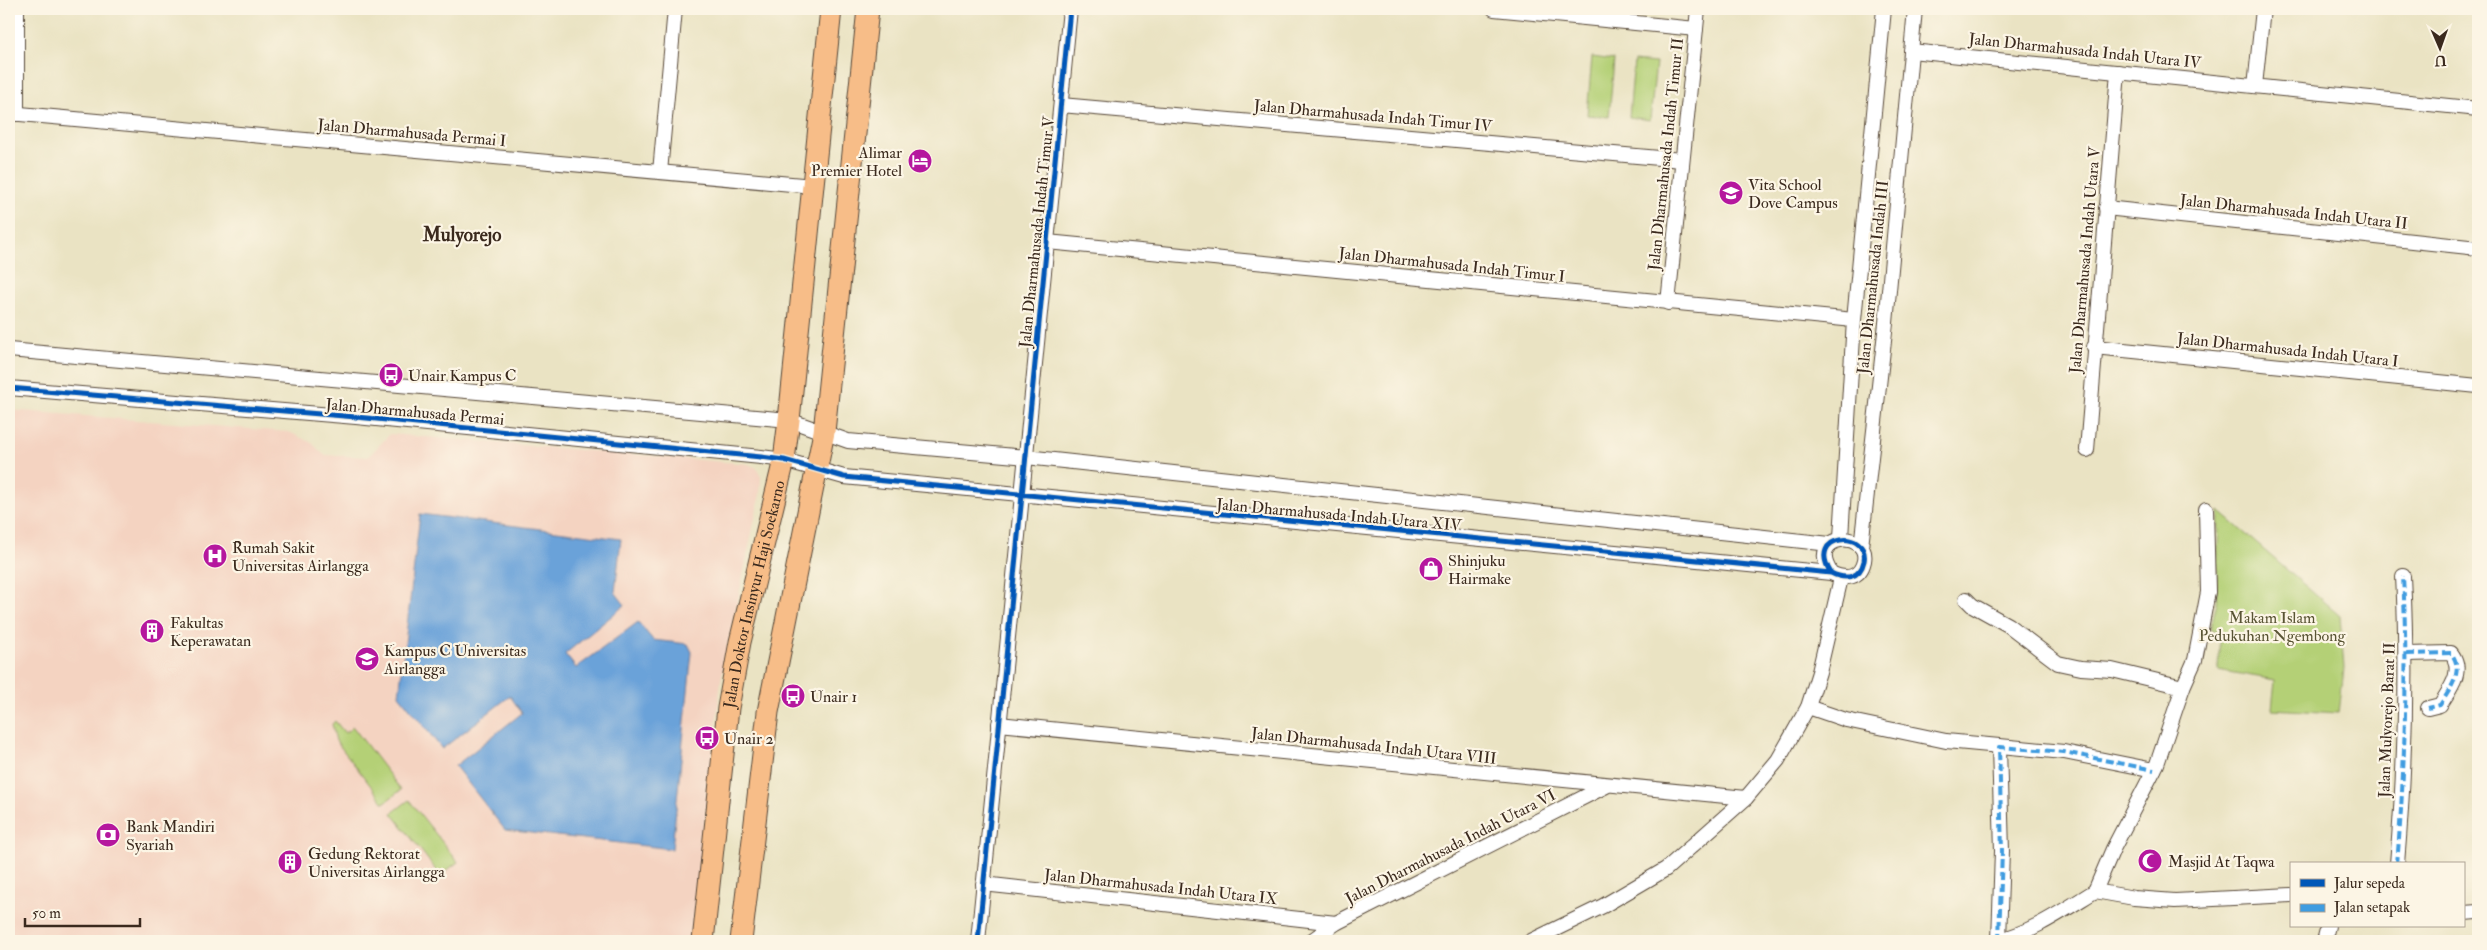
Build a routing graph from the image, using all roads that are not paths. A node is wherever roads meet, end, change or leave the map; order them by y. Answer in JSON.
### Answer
{"nodes":[{"id":1,"x":17,"y":9,"type":"edge"},
{"id":2,"x":675,"y":9,"type":"edge"},
{"id":3,"x":831,"y":9,"type":"edge"},
{"id":4,"x":868,"y":9,"type":"edge"},
{"id":5,"x":1070,"y":9,"type":"edge"},
{"id":6,"x":1494,"y":9,"type":"edge"},
{"id":7,"x":1698,"y":9,"type":"edge"},
{"id":8,"x":1884,"y":9,"type":"edge"},
{"id":9,"x":1914,"y":9,"type":"edge"},
{"id":10,"x":2263,"y":9,"type":"edge"},
{"id":11,"x":1696,"y":29,"type":"junction"},
{"id":12,"x":1911,"y":51,"type":"junction"},
{"id":13,"x":2118,"y":72,"type":"junction"},
{"id":14,"x":2255,"y":86,"type":"junction"},
{"id":15,"x":1061,"y":105,"type":"junction"},
{"id":16,"x":2478,"y":109,"type":"edge"},
{"id":17,"x":13,"y":114,"type":"edge"},
{"id":18,"x":1682,"y":160,"type":"junction"},
{"id":19,"x":660,"y":172,"type":"junction"},
{"id":20,"x":813,"y":186,"type":"junction"},
{"id":21,"x":2106,"y":208,"type":"junction"},
{"id":22,"x":1047,"y":242,"type":"junction"},
{"id":23,"x":2478,"y":248,"type":"edge"},
{"id":24,"x":1668,"y":303,"type":"junction"},
{"id":25,"x":1854,"y":320,"type":"junction"},
{"id":26,"x":2094,"y":347,"type":"junction"},
{"id":27,"x":9,"y":350,"type":"edge"},
{"id":28,"x":2478,"y":386,"type":"edge"},
{"id":29,"x":9,"y":388,"type":"edge"},
{"id":30,"x":789,"y":420,"type":"junction"},
{"id":31,"x":824,"y":432,"type":"junction"},
{"id":32,"x":2087,"y":450,"type":"dead end"},
{"id":33,"x":1026,"y":457,"type":"junction"},
{"id":34,"x":784,"y":460,"type":"junction"},
{"id":35,"x":817,"y":469,"type":"junction"},
{"id":36,"x":1023,"y":496,"type":"junction"},
{"id":37,"x":2206,"y":509,"type":"dead end"},
{"id":38,"x":1836,"y":541,"type":"junction"},
{"id":39,"x":1861,"y":548,"type":"junction"},
{"id":40,"x":1836,"y":576,"type":"junction"},
{"id":41,"x":2403,"y":576,"type":"dead end"},
{"id":42,"x":1966,"y":599,"type":"dead end"},
{"id":43,"x":2407,"y":654,"type":"junction"},
{"id":44,"x":2183,"y":687,"type":"junction"},
{"id":45,"x":1808,"y":707,"type":"junction"},
{"id":46,"x":2428,"y":708,"type":"dead end"},
{"id":47,"x":999,"y":724,"type":"junction"},
{"id":48,"x":1999,"y":747,"type":"junction"},
{"id":49,"x":2154,"y":770,"type":"junction"},
{"id":50,"x":1606,"y":786,"type":"junction"},
{"id":51,"x":1746,"y":798,"type":"junction"},
{"id":52,"x":2397,"y":862,"type":"edge"},
{"id":53,"x":983,"y":884,"type":"junction"},
{"id":54,"x":2095,"y":891,"type":"junction"},
{"id":55,"x":2290,"y":896,"type":"edge"},
{"id":56,"x":2478,"y":912,"type":"edge"},
{"id":57,"x":2464,"y":913,"type":"edge"},
{"id":58,"x":1336,"y":923,"type":"junction"},
{"id":59,"x":2327,"y":928,"type":"edge"},
{"id":60,"x":702,"y":941,"type":"edge"},
{"id":61,"x":741,"y":941,"type":"edge"},
{"id":62,"x":978,"y":941,"type":"edge"},
{"id":63,"x":1312,"y":941,"type":"edge"},
{"id":64,"x":1531,"y":941,"type":"edge"},
{"id":65,"x":1997,"y":941,"type":"edge"},
{"id":66,"x":2324,"y":941,"type":"edge"}],
"edges":[{"from":1,"to":17,"type":"street"},
{"from":2,"to":19,"type":"street"},
{"from":3,"to":20,"type":"main road","name":"Jalan Doktor Insinyur Haji Soekarno"},
{"from":4,"to":31,"type":"main road"},
{"from":5,"to":15,"type":"street","name":"Jalan Dharmahusada Indah Timur V"},
{"from":6,"to":11,"type":"street"},
{"from":7,"to":11,"type":"street","name":"Jalan Dharmahusada Indah Timur II"},
{"from":8,"to":25,"type":"street","name":"Jalan Dharmahusada Indah III"},
{"from":9,"to":12,"type":"street","name":"Jalan Dharmahusada Indah III"},
{"from":10,"to":14,"type":"street"},
{"from":11,"to":18,"type":"street","name":"Jalan Dharmahusada Indah Timur II"},
{"from":12,"to":13,"type":"street","name":"Jalan Dharmahusada Indah Utara IV"},
{"from":12,"to":39,"type":"street","name":"Jalan Dharmahusada Indah III"},
{"from":13,"to":14,"type":"street","name":"Jalan Dharmahusada Indah Utara IV"},
{"from":13,"to":21,"type":"street","name":"Jalan Dharmahusada Indah Utara V"},
{"from":14,"to":16,"type":"street","name":"Jalan Dharmahusada Indah Utara IV"},
{"from":15,"to":18,"type":"street","name":"Jalan Dharmahusada Indah Timur IV"},
{"from":15,"to":22,"type":"street","name":"Jalan Dharmahusada Indah Timur V"},
{"from":17,"to":19,"type":"street","name":"Jalan Dharmahusada Permai I"},
{"from":18,"to":24,"type":"street","name":"Jalan Dharmahusada Indah Timur II"},
{"from":19,"to":20,"type":"street","name":"Jalan Dharmahusada Permai I"},
{"from":20,"to":30,"type":"main road","name":"Jalan Doktor Insinyur Haji Soekarno"},
{"from":21,"to":23,"type":"street","name":"Jalan Dharmahusada Indah Utara II"},
{"from":21,"to":26,"type":"street","name":"Jalan Dharmahusada Indah Utara V"},
{"from":22,"to":24,"type":"street","name":"Jalan Dharmahusada Indah Timur I"},
{"from":22,"to":33,"type":"street","name":"Jalan Dharmahusada Indah Timur V"},
{"from":24,"to":25,"type":"street","name":"Jalan Dharmahusada Indah Timur I"},
{"from":25,"to":38,"type":"street","name":"Jalan Dharmahusada Indah III"},
{"from":26,"to":28,"type":"street","name":"Jalan Dharmahusada Indah Utara I"},
{"from":26,"to":32,"type":"street","name":"Jalan Dharmahusada Indah Utara V"},
{"from":27,"to":30,"type":"street","name":"Jalan Dharmahusada Permai"},
{"from":29,"to":34,"type":"street","name":"Jalan Dharmahusada Permai"},
{"from":30,"to":31,"type":"street","name":"Jalan Dharmahusada Permai"},
{"from":30,"to":34,"type":"main road","name":"Jalan Doktor Insinyur Haji Soekarno"},
{"from":31,"to":33,"type":"street","name":"Jalan Dharmahusada Indah Utara XIV"},
{"from":31,"to":35,"type":"main road"},
{"from":33,"to":36,"type":"street","name":"Jalan Dharmahusada Indah Timur V"},
{"from":33,"to":38,"type":"street","name":"Jalan Dharmahusada Indah Utara XIV"},
{"from":34,"to":35,"type":"street","name":"Jalan Dharmahusada Permai"},
{"from":34,"to":60,"type":"main road","name":"Jalan Doktor Insinyur Haji Soekarno"},
{"from":35,"to":36,"type":"street","name":"Jalan Dharmahusada Indah Utara XIV"},
{"from":35,"to":61,"type":"main road"},
{"from":36,"to":40,"type":"street","name":"Jalan Dharmahusada Indah Utara XIV"},
{"from":36,"to":47,"type":"street","name":"Jalan Dharmahusada Indah Timur V"},
{"from":37,"to":44,"type":"street"},
{"from":38,"to":39,"type":"street"},
{"from":38,"to":40,"type":"street"},
{"from":39,"to":40,"type":"street"},
{"from":40,"to":45,"type":"street"},
{"from":41,"to":43,"type":"street","name":"Jalan Mulyorejo Barat II"},
{"from":42,"to":44,"type":"street"},
{"from":43,"to":46,"type":"street"},
{"from":43,"to":52,"type":"street","name":"Jalan Mulyorejo Barat II"},
{"from":44,"to":49,"type":"street"},
{"from":45,"to":48,"type":"street"},
{"from":45,"to":51,"type":"street"},
{"from":47,"to":50,"type":"street","name":"Jalan Dharmahusada Indah Utara VIII"},
{"from":47,"to":53,"type":"street"},
{"from":48,"to":49,"type":"street"},
{"from":48,"to":65,"type":"street"},
{"from":49,"to":54,"type":"street"},
{"from":50,"to":51,"type":"street","name":"Jalan Dharmahusada Indah Utara VIII"},
{"from":50,"to":58,"type":"street","name":"Jalan Dharmahusada Indah Utara VI"},
{"from":51,"to":64,"type":"street"},
{"from":53,"to":58,"type":"street","name":"Jalan Dharmahusada Indah Utara IX"},
{"from":53,"to":62,"type":"street"},
{"from":54,"to":55,"type":"street"},
{"from":54,"to":65,"type":"street"},
{"from":56,"to":57,"type":"street"},
{"from":58,"to":63,"type":"street","name":"Jalan Dharmahusada Indah Utara VI"},
{"from":59,"to":66,"type":"street"}]}
